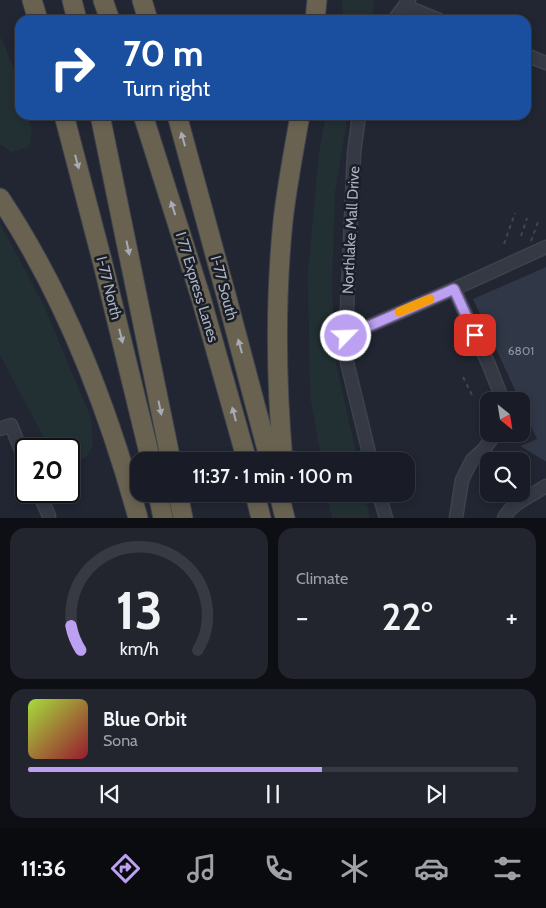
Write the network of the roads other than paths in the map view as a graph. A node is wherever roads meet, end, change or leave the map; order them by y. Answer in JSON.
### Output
{"nodes":[{"id":1,"x":32,"y":0,"type":"edge"},
{"id":2,"x":72,"y":0,"type":"edge"},
{"id":3,"x":103,"y":0,"type":"edge"},
{"id":4,"x":142,"y":0,"type":"edge"},
{"id":5,"x":317,"y":0,"type":"edge"},
{"id":6,"x":407,"y":3,"type":"edge"},
{"id":7,"x":36,"y":15,"type":"edge"},
{"id":8,"x":76,"y":15,"type":"edge"},
{"id":9,"x":108,"y":15,"type":"edge"},
{"id":10,"x":146,"y":15,"type":"edge"},
{"id":11,"x":316,"y":15,"type":"edge"},
{"id":12,"x":398,"y":15,"type":"edge"},
{"id":13,"x":430,"y":15,"type":"edge"},
{"id":14,"x":531,"y":57,"type":"edge"},
{"id":15,"x":546,"y":62,"type":"edge"},
{"id":16,"x":65,"y":120,"type":"edge"},
{"id":17,"x":101,"y":120,"type":"edge"},
{"id":18,"x":145,"y":120,"type":"edge"},
{"id":19,"x":177,"y":120,"type":"edge"},
{"id":20,"x":299,"y":120,"type":"edge"},
{"id":21,"x":358,"y":120,"type":"edge"},
{"id":22,"x":0,"y":198,"type":"edge"},
{"id":23,"x":546,"y":247,"type":"edge"},
{"id":24,"x":454,"y":289,"type":"junction"},
{"id":25,"x":346,"y":336,"type":"junction"},
{"id":26,"x":499,"y":392,"type":"edge"},
{"id":27,"x":0,"y":429,"type":"edge"},
{"id":28,"x":16,"y":438,"type":"edge"},
{"id":29,"x":489,"y":442,"type":"edge"},
{"id":30,"x":149,"y":452,"type":"edge"},
{"id":31,"x":169,"y":452,"type":"edge"},
{"id":32,"x":244,"y":452,"type":"edge"},
{"id":33,"x":268,"y":452,"type":"edge"},
{"id":34,"x":282,"y":452,"type":"edge"},
{"id":35,"x":369,"y":452,"type":"edge"},
{"id":36,"x":546,"y":486,"type":"edge"},
{"id":37,"x":160,"y":502,"type":"edge"},
{"id":38,"x":180,"y":502,"type":"edge"},
{"id":39,"x":257,"y":502,"type":"edge"},
{"id":40,"x":281,"y":502,"type":"edge"},
{"id":41,"x":286,"y":502,"type":"edge"},
{"id":42,"x":381,"y":502,"type":"edge"},
{"id":43,"x":43,"y":503,"type":"edge"},
{"id":44,"x":48,"y":517,"type":"edge"},
{"id":45,"x":138,"y":518,"type":"edge"},
{"id":46,"x":163,"y":518,"type":"edge"},
{"id":47,"x":183,"y":518,"type":"edge"},
{"id":48,"x":261,"y":518,"type":"edge"},
{"id":49,"x":287,"y":518,"type":"edge"},
{"id":50,"x":386,"y":518,"type":"edge"},
{"id":51,"x":456,"y":518,"type":"edge"},
{"id":52,"x":504,"y":518,"type":"edge"}],
"edges":[{"from":1,"to":7,"type":"highway"},
{"from":2,"to":8,"type":"highway"},
{"from":3,"to":9,"type":"highway"},
{"from":4,"to":10,"type":"highway"},
{"from":5,"to":11,"type":"highway"},
{"from":6,"to":12,"type":"street"},
{"from":6,"to":13,"type":"street"},
{"from":14,"to":15,"type":"street"},
{"from":16,"to":30,"type":"highway","name":"I-77 North","one_way":true},
{"from":17,"to":31,"type":"highway","one_way":true},
{"from":32,"to":18,"type":"highway","name":"I 77 Express Lanes","one_way":true},
{"from":33,"to":19,"type":"highway","name":"I-77 South","one_way":true},
{"from":20,"to":34,"type":"highway"},
{"from":21,"to":25,"type":"street","name":"Northlake Mall Drive"},
{"from":22,"to":45,"type":"highway"},
{"from":23,"to":24,"type":"street"},
{"from":24,"to":25,"type":"street"},
{"from":24,"to":26,"type":"street"},
{"from":25,"to":35,"type":"street","name":"Northlake Mall Drive"},
{"from":27,"to":28,"type":"street"},
{"from":29,"to":51,"type":"street"},
{"from":36,"to":52,"type":"street"},
{"from":37,"to":46,"type":"highway"},
{"from":38,"to":47,"type":"highway"},
{"from":39,"to":48,"type":"highway"},
{"from":40,"to":49,"type":"highway"},
{"from":41,"to":49,"type":"highway"},
{"from":42,"to":50,"type":"street"},
{"from":43,"to":44,"type":"street"}]}
